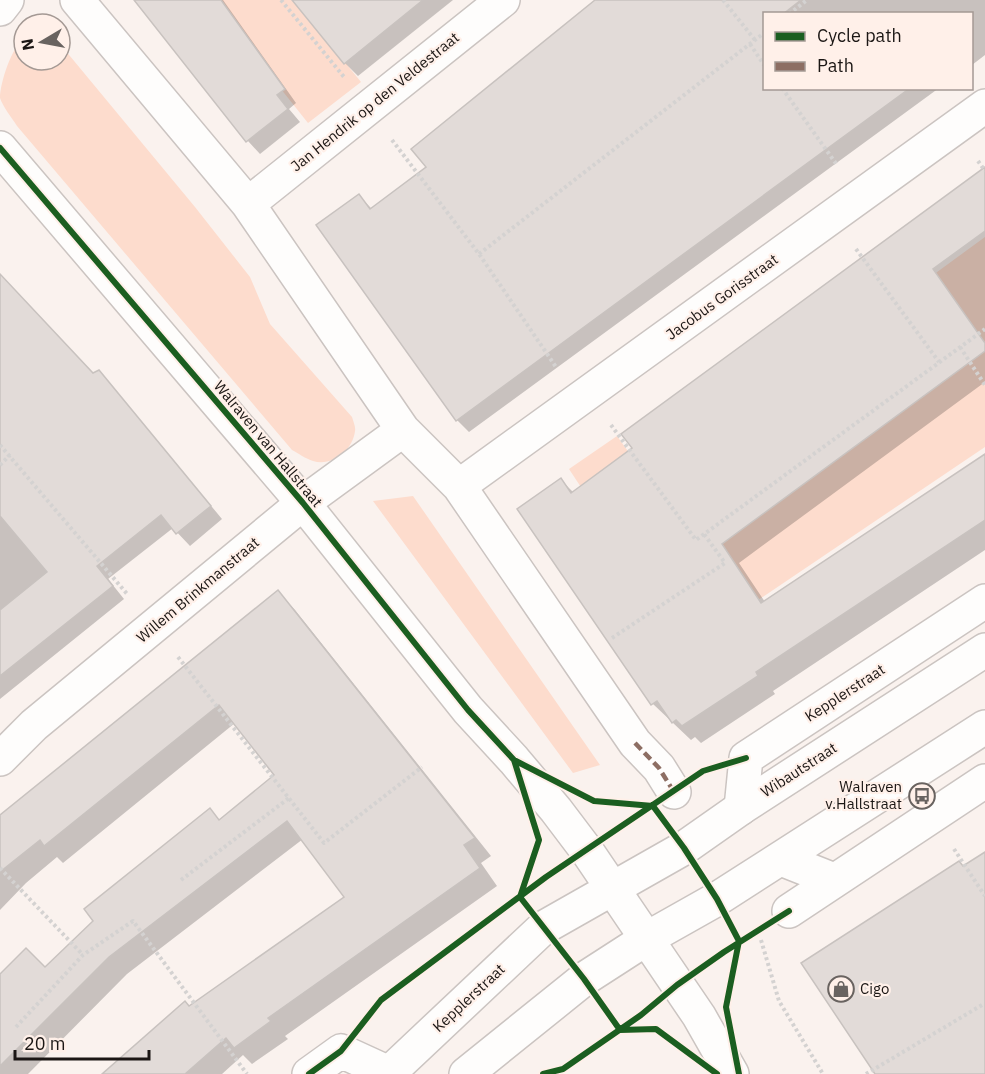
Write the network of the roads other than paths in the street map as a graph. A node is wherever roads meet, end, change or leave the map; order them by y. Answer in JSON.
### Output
{"nodes":[{"id":1,"x":7,"y":0,"type":"edge"},
{"id":2,"x":77,"y":0,"type":"edge"},
{"id":3,"x":502,"y":0,"type":"edge"},
{"id":4,"x":0,"y":9,"type":"edge"},
{"id":5,"x":985,"y":106,"type":"edge"},
{"id":6,"x":0,"y":148,"type":"edge"},
{"id":7,"x":248,"y":204,"type":"junction"},
{"id":8,"x":403,"y":430,"type":"junction"},
{"id":9,"x":459,"y":486,"type":"junction"},
{"id":10,"x":303,"y":503,"type":"junction"},
{"id":11,"x":985,"y":601,"type":"edge"},
{"id":12,"x":985,"y":650,"type":"edge"},
{"id":13,"x":985,"y":727,"type":"edge"},
{"id":14,"x":0,"y":759,"type":"edge"},
{"id":15,"x":985,"y":781,"type":"edge"},
{"id":16,"x":674,"y":792,"type":"dead end"},
{"id":17,"x":741,"y":808,"type":"junction"},
{"id":18,"x":782,"y":859,"type":"junction"},
{"id":19,"x":834,"y":880,"type":"junction"},
{"id":20,"x":612,"y":888,"type":"junction"},
{"id":21,"x":789,"y":911,"type":"dead end"},
{"id":22,"x":646,"y":939,"type":"junction"},
{"id":23,"x":389,"y":1073,"type":"edge"},
{"id":24,"x":309,"y":1074,"type":"edge"},
{"id":25,"x":466,"y":1074,"type":"edge"},
{"id":26,"x":732,"y":1074,"type":"edge"}],
"edges":[{"from":1,"to":4,"type":"street"},
{"from":2,"to":7,"type":"street"},
{"from":3,"to":7,"type":"street","name":"Jan Hendrik op den Veldestraat"},
{"from":5,"to":9,"type":"street","name":"Jacobus Gorisstraat"},
{"from":6,"to":10,"type":"street","name":"Walraven van Hallstraat"},
{"from":7,"to":8,"type":"street"},
{"from":8,"to":9,"type":"street"},
{"from":8,"to":10,"type":"street","name":"Willem Brinkmanstraat"},
{"from":9,"to":16,"type":"street"},
{"from":10,"to":14,"type":"street","name":"Willem Brinkmanstraat"},
{"from":10,"to":20,"type":"street","name":"Walraven van Hallstraat"},
{"from":11,"to":17,"type":"street","name":"Kepplerstraat"},
{"from":12,"to":17,"type":"street","name":"Wibautstraat"},
{"from":13,"to":18,"type":"street"},
{"from":15,"to":19,"type":"street"},
{"from":17,"to":20,"type":"street","name":"Wibautstraat"},
{"from":18,"to":19,"type":"street"},
{"from":18,"to":22,"type":"street"},
{"from":19,"to":21,"type":"street"},
{"from":20,"to":22,"type":"street","name":"Walraven van Hallstraat"},
{"from":20,"to":23,"type":"street","name":"Kepplerstraat"},
{"from":22,"to":25,"type":"street"},
{"from":22,"to":26,"type":"street","name":"Walraven van Hallstraat"},
{"from":23,"to":24,"type":"street","name":"Kepplerstraat"}]}
